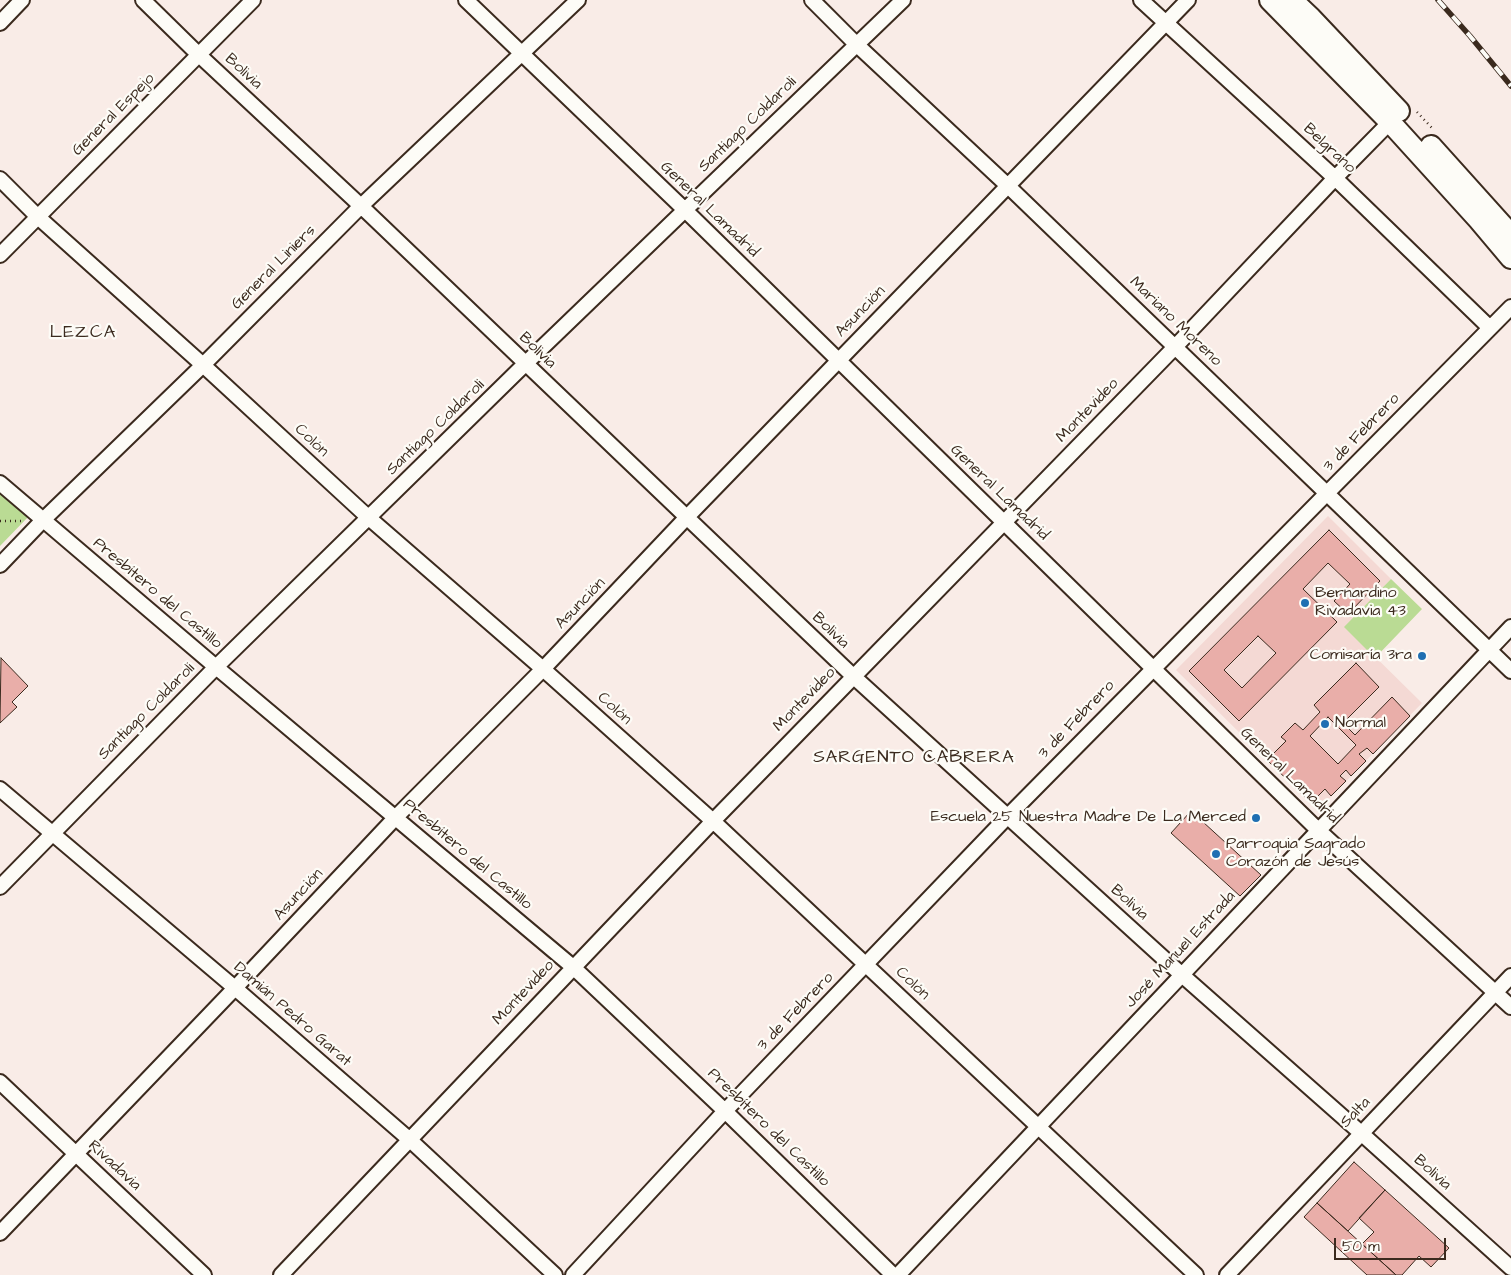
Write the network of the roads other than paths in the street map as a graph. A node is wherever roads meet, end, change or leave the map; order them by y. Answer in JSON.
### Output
{"nodes":[{"id":1,"x":22,"y":0,"type":"edge"},
{"id":2,"x":142,"y":0,"type":"edge"},
{"id":3,"x":253,"y":0,"type":"edge"},
{"id":4,"x":466,"y":0,"type":"edge"},
{"id":5,"x":578,"y":0,"type":"edge"},
{"id":6,"x":812,"y":0,"type":"edge"},
{"id":7,"x":903,"y":0,"type":"edge"},
{"id":8,"x":1141,"y":0,"type":"edge"},
{"id":9,"x":1188,"y":0,"type":"edge"},
{"id":10,"x":1270,"y":0,"type":"edge"},
{"id":11,"x":1292,"y":0,"type":"edge"},
{"id":12,"x":1166,"y":22,"type":"junction"},
{"id":13,"x":0,"y":23,"type":"edge"},
{"id":14,"x":856,"y":44,"type":"junction"},
{"id":15,"x":522,"y":53,"type":"junction"},
{"id":16,"x":198,"y":54,"type":"junction"},
{"id":17,"x":1395,"y":117,"type":"junction"},
{"id":18,"x":1335,"y":178,"type":"junction"},
{"id":19,"x":0,"y":179,"type":"edge"},
{"id":20,"x":1008,"y":186,"type":"junction"},
{"id":21,"x":361,"y":206,"type":"junction"},
{"id":22,"x":685,"y":210,"type":"junction"},
{"id":23,"x":38,"y":217,"type":"junction"},
{"id":24,"x":1511,"y":235,"type":"edge"},
{"id":25,"x":0,"y":255,"type":"edge"},
{"id":26,"x":1511,"y":258,"type":"edge"},
{"id":27,"x":1511,"y":307,"type":"edge"},
{"id":28,"x":1490,"y":328,"type":"junction"},
{"id":29,"x":1175,"y":347,"type":"junction"},
{"id":30,"x":838,"y":361,"type":"junction"},
{"id":31,"x":203,"y":364,"type":"junction"},
{"id":32,"x":525,"y":364,"type":"junction"},
{"id":33,"x":0,"y":483,"type":"edge"},
{"id":34,"x":1328,"y":494,"type":"junction"},
{"id":35,"x":687,"y":517,"type":"junction"},
{"id":36,"x":369,"y":518,"type":"junction"},
{"id":37,"x":43,"y":520,"type":"junction"},
{"id":38,"x":1004,"y":523,"type":"junction"},
{"id":39,"x":0,"y":565,"type":"edge"},
{"id":40,"x":1511,"y":627,"type":"edge"},
{"id":41,"x":1488,"y":650,"type":"junction"},
{"id":42,"x":216,"y":667,"type":"junction"},
{"id":43,"x":543,"y":668,"type":"junction"},
{"id":44,"x":1153,"y":668,"type":"junction"},
{"id":45,"x":1511,"y":671,"type":"edge"},
{"id":46,"x":853,"y":676,"type":"junction"},
{"id":47,"x":0,"y":789,"type":"edge"},
{"id":48,"x":1008,"y":816,"type":"junction"},
{"id":49,"x":396,"y":818,"type":"junction"},
{"id":50,"x":713,"y":821,"type":"junction"},
{"id":51,"x":1318,"y":830,"type":"junction"},
{"id":52,"x":52,"y":834,"type":"junction"},
{"id":53,"x":0,"y":887,"type":"edge"},
{"id":54,"x":866,"y":965,"type":"junction"},
{"id":55,"x":573,"y":967,"type":"junction"},
{"id":56,"x":1182,"y":975,"type":"junction"},
{"id":57,"x":1511,"y":976,"type":"edge"},
{"id":58,"x":235,"y":988,"type":"junction"},
{"id":59,"x":1495,"y":992,"type":"junction"},
{"id":60,"x":1511,"y":1007,"type":"edge"},
{"id":61,"x":0,"y":1082,"type":"edge"},
{"id":62,"x":725,"y":1111,"type":"junction"},
{"id":63,"x":1038,"y":1126,"type":"junction"},
{"id":64,"x":1361,"y":1133,"type":"junction"},
{"id":65,"x":410,"y":1140,"type":"junction"},
{"id":66,"x":76,"y":1154,"type":"junction"},
{"id":67,"x":0,"y":1233,"type":"edge"},
{"id":68,"x":1511,"y":1268,"type":"edge"},
{"id":69,"x":204,"y":1275,"type":"edge"},
{"id":70,"x":282,"y":1275,"type":"edge"},
{"id":71,"x":555,"y":1275,"type":"edge"},
{"id":72,"x":573,"y":1275,"type":"edge"},
{"id":73,"x":893,"y":1275,"type":"edge"},
{"id":74,"x":898,"y":1275,"type":"edge"},
{"id":75,"x":1196,"y":1275,"type":"edge"},
{"id":76,"x":1226,"y":1275,"type":"edge"}],
"edges":[{"from":1,"to":13,"type":"street"},
{"from":2,"to":16,"type":"street","name":"Bolivia"},
{"from":3,"to":16,"type":"street","name":"General Espejo"},
{"from":4,"to":15,"type":"street","name":"General Lamadrid"},
{"from":5,"to":15,"type":"street","name":"General Liniers"},
{"from":6,"to":14,"type":"street","name":"Mariano Moreno"},
{"from":7,"to":14,"type":"street","name":"Santiago Coldaroli"},
{"from":8,"to":12,"type":"street","name":"Belgrano"},
{"from":9,"to":12,"type":"street","name":"Asunción"},
{"from":10,"to":17,"type":"main road"},
{"from":11,"to":17,"type":"main road"},
{"from":12,"to":18,"type":"street","name":"Belgrano"},
{"from":12,"to":20,"type":"street","name":"Asunción"},
{"from":14,"to":20,"type":"street","name":"Mariano Moreno"},
{"from":14,"to":22,"type":"street","name":"Santiago Coldaroli"},
{"from":15,"to":21,"type":"street","name":"General Liniers"},
{"from":15,"to":22,"type":"street","name":"General Lamadrid"},
{"from":16,"to":21,"type":"street","name":"Bolivia"},
{"from":16,"to":23,"type":"street","name":"General Espejo"},
{"from":17,"to":18,"type":"street","name":"Montevideo"},
{"from":17,"to":24,"type":"main road"},
{"from":17,"to":26,"type":"main road"},
{"from":18,"to":28,"type":"street","name":"Belgrano"},
{"from":18,"to":29,"type":"street","name":"Montevideo"},
{"from":19,"to":23,"type":"street","name":"Colón"},
{"from":20,"to":29,"type":"street","name":"Mariano Moreno"},
{"from":20,"to":30,"type":"street","name":"Asunción"},
{"from":21,"to":31,"type":"street","name":"General Liniers"},
{"from":21,"to":32,"type":"street","name":"Bolivia"},
{"from":22,"to":30,"type":"street","name":"General Lamadrid"},
{"from":22,"to":32,"type":"street","name":"Santiago Coldaroli"},
{"from":23,"to":25,"type":"street","name":"General Espejo"},
{"from":23,"to":31,"type":"street","name":"Colón"},
{"from":27,"to":28,"type":"street","name":"3 de Febrero"},
{"from":28,"to":34,"type":"street","name":"3 de Febrero"},
{"from":29,"to":34,"type":"street","name":"Mariano Moreno"},
{"from":29,"to":38,"type":"street","name":"Montevideo"},
{"from":30,"to":35,"type":"street","name":"Asunción"},
{"from":30,"to":38,"type":"street","name":"General Lamadrid"},
{"from":31,"to":36,"type":"street","name":"Colón"},
{"from":31,"to":37,"type":"street","name":"General Liniers"},
{"from":32,"to":35,"type":"street","name":"Bolivia"},
{"from":32,"to":36,"type":"street","name":"Santiago Coldaroli"},
{"from":33,"to":37,"type":"street","name":"Presbítero del Castillo"},
{"from":34,"to":41,"type":"street","name":"Mariano Moreno"},
{"from":34,"to":44,"type":"street","name":"3 de Febrero"},
{"from":35,"to":43,"type":"street","name":"Asunción"},
{"from":35,"to":46,"type":"street","name":"Bolivia"},
{"from":36,"to":42,"type":"street","name":"Santiago Coldaroli"},
{"from":36,"to":43,"type":"street","name":"Colón"},
{"from":37,"to":39,"type":"street","name":"General Liniers"},
{"from":37,"to":42,"type":"street","name":"Presbítero del Castillo"},
{"from":38,"to":44,"type":"street","name":"General Lamadrid"},
{"from":38,"to":46,"type":"street","name":"Montevideo"},
{"from":40,"to":41,"type":"street","name":"José Manuel Estrada"},
{"from":41,"to":45,"type":"street","name":"Mariano Moreno"},
{"from":41,"to":51,"type":"street","name":"José Manuel Estrada"},
{"from":42,"to":49,"type":"street","name":"Presbítero del Castillo"},
{"from":42,"to":52,"type":"street","name":"Santiago Coldaroli"},
{"from":43,"to":49,"type":"street","name":"Asunción"},
{"from":43,"to":50,"type":"street","name":"Colón"},
{"from":44,"to":48,"type":"street","name":"3 de Febrero"},
{"from":44,"to":51,"type":"street","name":"General Lamadrid"},
{"from":46,"to":48,"type":"street","name":"Bolivia"},
{"from":46,"to":50,"type":"street","name":"Montevideo"},
{"from":47,"to":52,"type":"street","name":"Damián Pedro Garat"},
{"from":48,"to":54,"type":"street","name":"3 de Febrero"},
{"from":48,"to":56,"type":"street","name":"Bolivia"},
{"from":49,"to":55,"type":"street","name":"Presbítero del Castillo"},
{"from":49,"to":58,"type":"street","name":"Asunción"},
{"from":50,"to":54,"type":"street","name":"Colón"},
{"from":50,"to":55,"type":"street","name":"Montevideo"},
{"from":51,"to":56,"type":"street","name":"José Manuel Estrada"},
{"from":51,"to":59,"type":"street","name":"General Lamadrid"},
{"from":52,"to":53,"type":"street","name":"Santiago Coldaroli"},
{"from":52,"to":58,"type":"street","name":"Damián Pedro Garat"},
{"from":54,"to":62,"type":"street","name":"3 de Febrero"},
{"from":54,"to":63,"type":"street","name":"Colón"},
{"from":55,"to":62,"type":"street","name":"Presbítero del Castillo"},
{"from":55,"to":65,"type":"street","name":"Montevideo"},
{"from":56,"to":63,"type":"street","name":"José Manuel Estrada"},
{"from":56,"to":64,"type":"street","name":"Bolivia"},
{"from":57,"to":59,"type":"street","name":"Salta"},
{"from":58,"to":65,"type":"street","name":"Damián Pedro Garat"},
{"from":58,"to":66,"type":"street","name":"Asunción"},
{"from":59,"to":60,"type":"street","name":"General Lamadrid"},
{"from":59,"to":64,"type":"street","name":"Salta"},
{"from":61,"to":66,"type":"street","name":"Rivadavia"},
{"from":62,"to":72,"type":"street","name":"3 de Febrero"},
{"from":62,"to":73,"type":"street","name":"Presbítero del Castillo"},
{"from":63,"to":74,"type":"street","name":"José Manuel Estrada"},
{"from":63,"to":75,"type":"street","name":"Colón"},
{"from":64,"to":68,"type":"street","name":"Bolivia"},
{"from":64,"to":76,"type":"street","name":"Salta"},
{"from":65,"to":70,"type":"street","name":"Montevideo"},
{"from":65,"to":71,"type":"street","name":"Damián Pedro Garat"},
{"from":66,"to":67,"type":"street","name":"Asunción"},
{"from":66,"to":69,"type":"street","name":"Rivadavia"}]}
